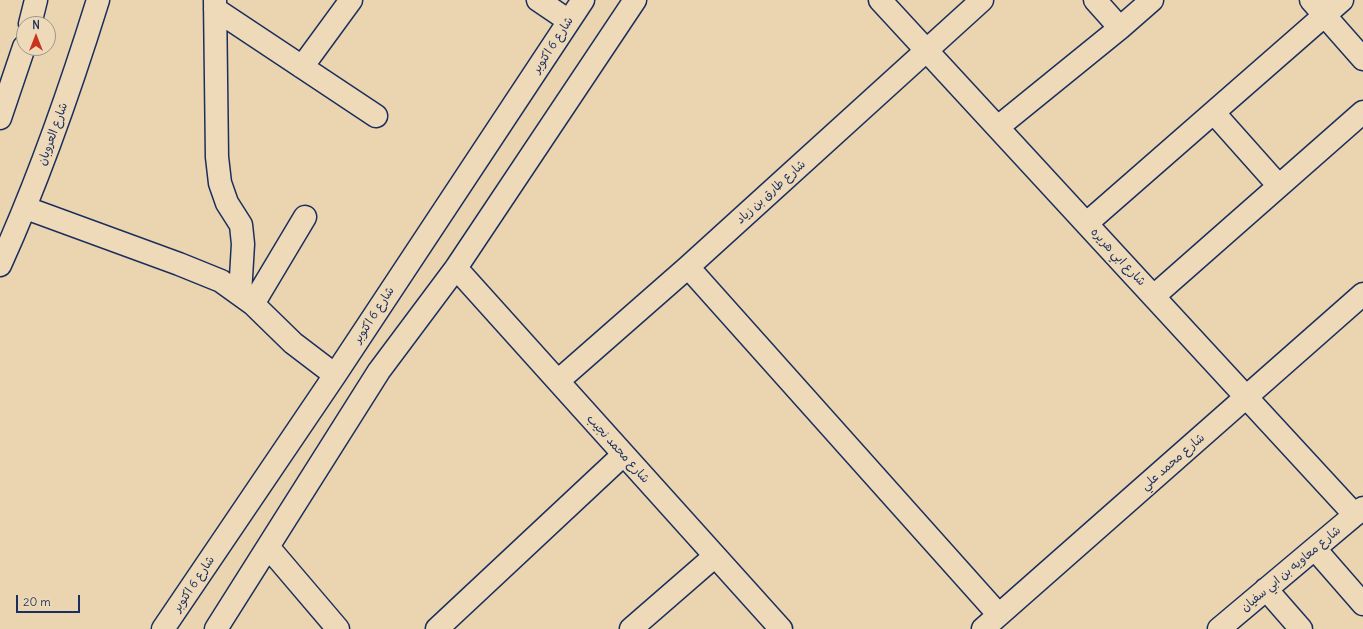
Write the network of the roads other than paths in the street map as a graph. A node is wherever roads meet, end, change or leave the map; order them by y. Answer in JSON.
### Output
{"nodes":[{"id":1,"x":36,"y":0,"type":"edge"},
{"id":2,"x":98,"y":0,"type":"edge"},
{"id":3,"x":351,"y":0,"type":"edge"},
{"id":4,"x":538,"y":0,"type":"edge"},
{"id":5,"x":583,"y":0,"type":"edge"},
{"id":6,"x":635,"y":0,"type":"edge"},
{"id":7,"x":880,"y":0,"type":"edge"},
{"id":8,"x":982,"y":0,"type":"edge"},
{"id":9,"x":1095,"y":0,"type":"edge"},
{"id":10,"x":1152,"y":0,"type":"edge"},
{"id":11,"x":1342,"y":0,"type":"edge"},
{"id":12,"x":215,"y":4,"type":"edge"},
{"id":13,"x":1318,"y":8,"type":"edge"},
{"id":14,"x":32,"y":16,"type":"edge"},
{"id":15,"x":569,"y":21,"type":"junction"},
{"id":16,"x":1120,"y":28,"type":"junction"},
{"id":17,"x":927,"y":50,"type":"junction"},
{"id":18,"x":21,"y":56,"type":"edge"},
{"id":19,"x":1363,"y":59,"type":"edge"},
{"id":20,"x":302,"y":67,"type":"junction"},
{"id":21,"x":1363,"y":112,"type":"edge"},
{"id":22,"x":1214,"y":113,"type":"junction"},
{"id":23,"x":376,"y":116,"type":"dead end"},
{"id":24,"x":0,"y":118,"type":"edge"},
{"id":25,"x":998,"y":127,"type":"junction"},
{"id":26,"x":1279,"y":186,"type":"junction"},
{"id":27,"x":26,"y":208,"type":"junction"},
{"id":28,"x":305,"y":217,"type":"dead end"},
{"id":29,"x":1087,"y":223,"type":"junction"},
{"id":30,"x":0,"y":265,"type":"edge"},
{"id":31,"x":456,"y":268,"type":"junction"},
{"id":32,"x":688,"y":268,"type":"junction"},
{"id":33,"x":1363,"y":294,"type":"edge"},
{"id":34,"x":1154,"y":296,"type":"junction"},
{"id":35,"x":246,"y":299,"type":"junction"},
{"id":36,"x":335,"y":375,"type":"junction"},
{"id":37,"x":558,"y":381,"type":"junction"},
{"id":38,"x":1247,"y":397,"type":"junction"},
{"id":39,"x":623,"y":454,"type":"junction"},
{"id":40,"x":1359,"y":511,"type":"edge"},
{"id":41,"x":269,"y":548,"type":"junction"},
{"id":42,"x":1315,"y":549,"type":"junction"},
{"id":43,"x":715,"y":556,"type":"junction"},
{"id":44,"x":1266,"y":589,"type":"junction"},
{"id":45,"x":1363,"y":604,"type":"edge"},
{"id":46,"x":991,"y":622,"type":"edge"},
{"id":47,"x":779,"y":628,"type":"edge"},
{"id":48,"x":163,"y":629,"type":"edge"},
{"id":49,"x":216,"y":629,"type":"edge"},
{"id":50,"x":338,"y":629,"type":"edge"},
{"id":51,"x":437,"y":629,"type":"edge"},
{"id":52,"x":631,"y":629,"type":"edge"},
{"id":53,"x":1219,"y":629,"type":"edge"},
{"id":54,"x":1301,"y":629,"type":"edge"}],
"edges":[{"from":1,"to":14,"type":"street"},
{"from":2,"to":27,"type":"street","name":"شارع العروبان"},
{"from":3,"to":20,"type":"street"},
{"from":4,"to":15,"type":"street"},
{"from":5,"to":15,"type":"street","name":"شارع 6 اكتوبر"},
{"from":6,"to":31,"type":"street"},
{"from":7,"to":17,"type":"street","name":"شارع ابي هريره"},
{"from":8,"to":17,"type":"street","name":"شارع طارق بن زياد"},
{"from":9,"to":16,"type":"street"},
{"from":10,"to":16,"type":"street"},
{"from":11,"to":13,"type":"street"},
{"from":12,"to":20,"type":"street"},
{"from":12,"to":35,"type":"street"},
{"from":13,"to":19,"type":"street"},
{"from":13,"to":22,"type":"street"},
{"from":15,"to":36,"type":"street","name":"شارع 6 اكتوبر"},
{"from":16,"to":25,"type":"street"},
{"from":17,"to":25,"type":"street","name":"شارع ابي هريره"},
{"from":17,"to":32,"type":"street","name":"شارع طارق بن زياد"},
{"from":18,"to":24,"type":"street"},
{"from":20,"to":23,"type":"street"},
{"from":21,"to":26,"type":"street"},
{"from":22,"to":26,"type":"street"},
{"from":22,"to":29,"type":"street"},
{"from":25,"to":29,"type":"street","name":"شارع ابي هريره"},
{"from":26,"to":34,"type":"street"},
{"from":27,"to":30,"type":"street","name":"شارع العروبان"},
{"from":27,"to":35,"type":"street"},
{"from":28,"to":35,"type":"street"},
{"from":29,"to":34,"type":"street","name":"شارع ابي هريره"},
{"from":31,"to":37,"type":"street","name":"شارع محمد نجيب"},
{"from":31,"to":41,"type":"street"},
{"from":32,"to":37,"type":"street","name":"شارع طارق بن زياد"},
{"from":32,"to":46,"type":"street"},
{"from":33,"to":38,"type":"street","name":"شارع محمد علي"},
{"from":34,"to":38,"type":"street","name":"شارع ابي هريره"},
{"from":35,"to":36,"type":"street"},
{"from":36,"to":48,"type":"street","name":"شارع 6 اكتوبر"},
{"from":37,"to":39,"type":"street","name":"شارع محمد نجيب"},
{"from":38,"to":40,"type":"street","name":"شارع ابي هريره"},
{"from":38,"to":46,"type":"street","name":"شارع محمد علي"},
{"from":39,"to":43,"type":"street","name":"شارع محمد نجيب"},
{"from":39,"to":51,"type":"street"},
{"from":40,"to":42,"type":"street","name":"شارع معاويه بن ابي سفيان"},
{"from":41,"to":49,"type":"street"},
{"from":41,"to":50,"type":"street"},
{"from":42,"to":44,"type":"street","name":"شارع معاويه بن ابي سفيان"},
{"from":42,"to":45,"type":"street"},
{"from":43,"to":47,"type":"street","name":"شارع محمد نجيب"},
{"from":43,"to":52,"type":"street"},
{"from":44,"to":53,"type":"street","name":"شارع معاويه بن ابي سفيان"},
{"from":44,"to":54,"type":"street"}]}
